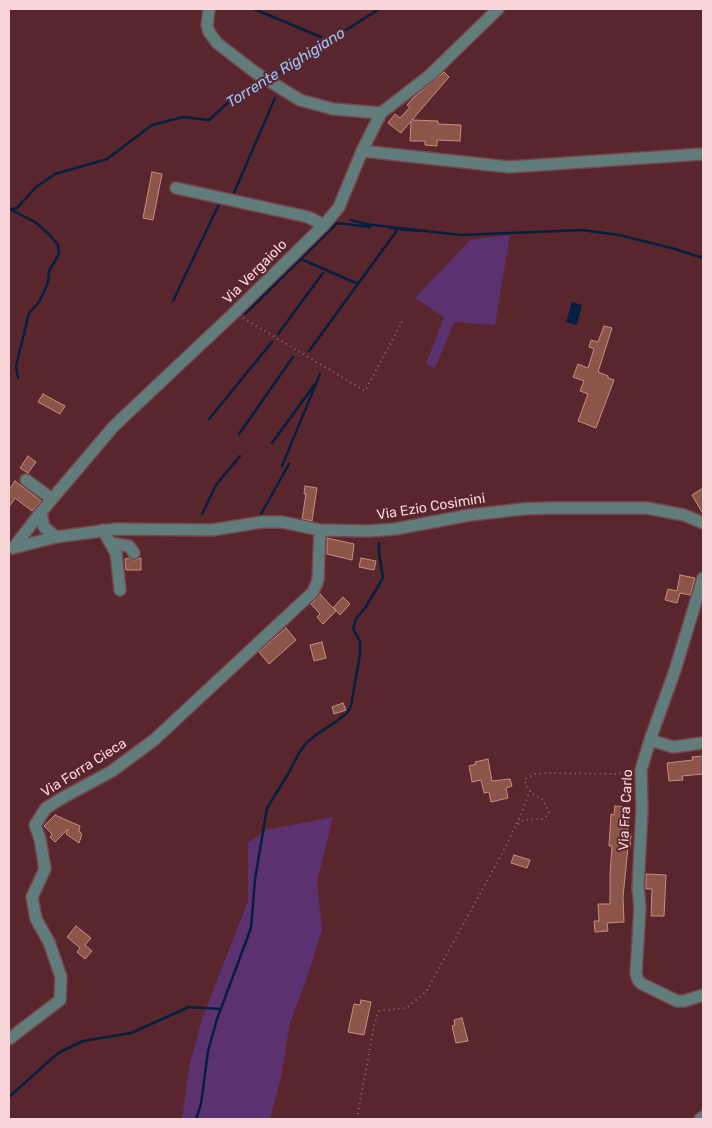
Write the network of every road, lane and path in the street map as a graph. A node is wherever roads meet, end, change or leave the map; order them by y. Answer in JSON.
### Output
{"nodes":[{"id":1,"x":209,"y":9,"type":"edge"},
{"id":2,"x":498,"y":9,"type":"edge"},
{"id":3,"x":381,"y":113,"type":"junction"},
{"id":4,"x":362,"y":151,"type":"junction"},
{"id":5,"x":703,"y":154,"type":"edge"},
{"id":6,"x":176,"y":188,"type":"dead end"},
{"id":7,"x":324,"y":225,"type":"junction"},
{"id":8,"x":234,"y":313,"type":"junction"},
{"id":9,"x":404,"y":320,"type":"dead end"},
{"id":10,"x":26,"y":480,"type":"dead end"},
{"id":11,"x":52,"y":500,"type":"junction"},
{"id":12,"x":41,"y":512,"type":"junction"},
{"id":13,"x":703,"y":523,"type":"edge"},
{"id":14,"x":103,"y":530,"type":"junction"},
{"id":15,"x":320,"y":530,"type":"junction"},
{"id":16,"x":56,"y":537,"type":"junction"},
{"id":17,"x":110,"y":542,"type":"junction"},
{"id":18,"x":10,"y":549,"type":"edge"},
{"id":19,"x":134,"y":553,"type":"dead end"},
{"id":20,"x":703,"y":578,"type":"edge"},
{"id":21,"x":120,"y":590,"type":"dead end"},
{"id":22,"x":650,"y":740,"type":"junction"},
{"id":23,"x":703,"y":743,"type":"edge"},
{"id":24,"x":641,"y":770,"type":"junction"},
{"id":25,"x":530,"y":791,"type":"junction"},
{"id":26,"x":516,"y":825,"type":"junction"},
{"id":27,"x":703,"y":995,"type":"edge"},
{"id":28,"x":9,"y":1039,"type":"edge"},
{"id":29,"x":357,"y":1119,"type":"edge"}],
"edges":[{"from":1,"to":3,"type":"street"},
{"from":2,"to":3,"type":"street","name":"Via Vergaiolo"},
{"from":3,"to":4,"type":"street","name":"Via Vergaiolo"},
{"from":4,"to":5,"type":"street"},
{"from":4,"to":7,"type":"street","name":"Via Vergaiolo"},
{"from":6,"to":7,"type":"street"},
{"from":7,"to":8,"type":"street","name":"Via Vergaiolo"},
{"from":8,"to":9,"type":"path"},
{"from":8,"to":11,"type":"street","name":"Via Vergaiolo"},
{"from":10,"to":11,"type":"street"},
{"from":11,"to":12,"type":"street","name":"Via Vergaiolo"},
{"from":12,"to":16,"type":"street"},
{"from":12,"to":18,"type":"street","name":"Via Vergaiolo"},
{"from":13,"to":15,"type":"street","name":"Via Ezio Cosimini"},
{"from":14,"to":15,"type":"street","name":"Via Ezio Cosimini"},
{"from":14,"to":16,"type":"street","name":"Via Ezio Cosimini"},
{"from":14,"to":17,"type":"street"},
{"from":15,"to":28,"type":"street","name":"Via Forra Cieca"},
{"from":16,"to":18,"type":"street","name":"Via Ezio Cosimini"},
{"from":17,"to":19,"type":"street"},
{"from":17,"to":21,"type":"street"},
{"from":20,"to":22,"type":"street","name":"Via Fra Carlo"},
{"from":22,"to":23,"type":"street"},
{"from":22,"to":24,"type":"street","name":"Via Fra Carlo"},
{"from":24,"to":25,"type":"path"},
{"from":24,"to":27,"type":"street","name":"Via Fra Carlo"},
{"from":25,"to":26,"type":"path"},
{"from":25,"to":26,"type":"path"},
{"from":26,"to":29,"type":"path"}]}
